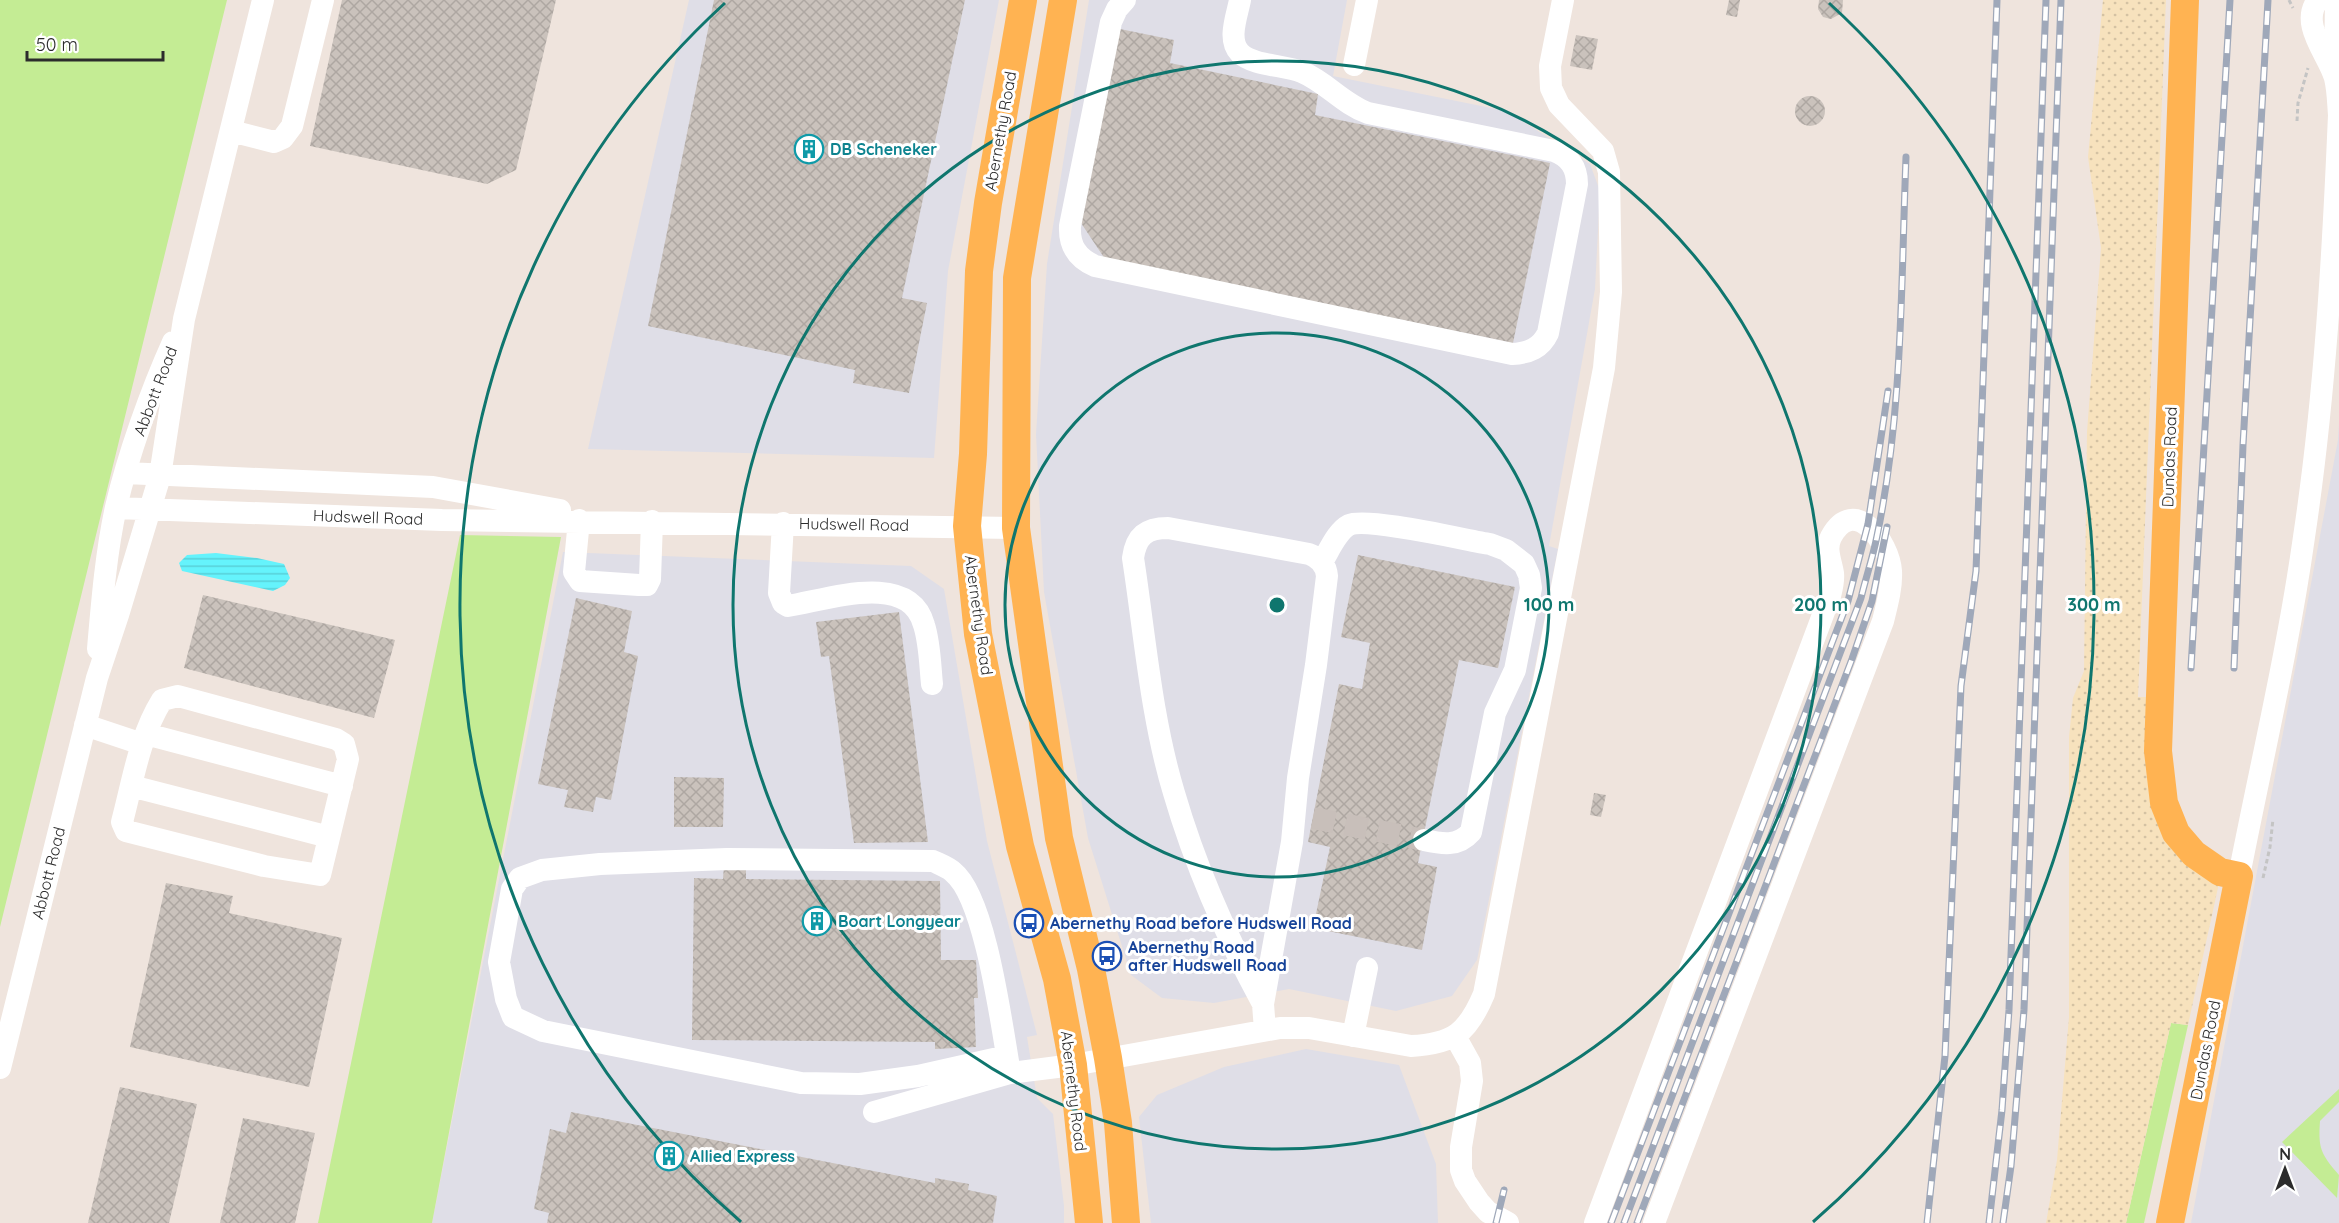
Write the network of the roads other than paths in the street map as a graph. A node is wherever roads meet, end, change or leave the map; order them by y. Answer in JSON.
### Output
{"nodes":[{"id":1,"x":263,"y":0,"type":"edge"},
{"id":2,"x":322,"y":0,"type":"edge"},
{"id":3,"x":1023,"y":0,"type":"edge"},
{"id":4,"x":1063,"y":0,"type":"edge"},
{"id":5,"x":1125,"y":0,"type":"edge"},
{"id":6,"x":1240,"y":0,"type":"edge"},
{"id":7,"x":1367,"y":0,"type":"edge"},
{"id":8,"x":1563,"y":0,"type":"edge"},
{"id":9,"x":2185,"y":0,"type":"edge"},
{"id":10,"x":2318,"y":0,"type":"edge"},
{"id":11,"x":2336,"y":0,"type":"edge"},
{"id":12,"x":2316,"y":35,"type":"junction"},
{"id":13,"x":2337,"y":50,"type":"edge"},
{"id":14,"x":1354,"y":65,"type":"dead end"},
{"id":15,"x":2335,"y":78,"type":"junction"},
{"id":16,"x":2339,"y":115,"type":"edge"},
{"id":17,"x":231,"y":130,"type":"junction"},
{"id":18,"x":184,"y":319,"type":"junction"},
{"id":19,"x":126,"y":473,"type":"junction"},
{"id":20,"x":160,"y":476,"type":"junction"},
{"id":21,"x":116,"y":508,"type":"junction"},
{"id":22,"x":149,"y":509,"type":"junction"},
{"id":23,"x":579,"y":520,"type":"junction"},
{"id":24,"x":620,"y":520,"type":"junction"},
{"id":25,"x":652,"y":521,"type":"junction"},
{"id":26,"x":783,"y":523,"type":"junction"},
{"id":27,"x":968,"y":526,"type":"junction"},
{"id":28,"x":1016,"y":528,"type":"junction"},
{"id":29,"x":1322,"y":562,"type":"junction"},
{"id":30,"x":97,"y":678,"type":"junction"},
{"id":31,"x":932,"y":684,"type":"dead end"},
{"id":32,"x":85,"y":725,"type":"junction"},
{"id":33,"x":144,"y":739,"type":"junction"},
{"id":34,"x":131,"y":786,"type":"junction"},
{"id":35,"x":342,"y":786,"type":"junction"},
{"id":36,"x":329,"y":837,"type":"junction"},
{"id":37,"x":1424,"y":840,"type":"tunnel mouth"},
{"id":38,"x":2239,"y":876,"type":"junction"},
{"id":39,"x":1367,"y":968,"type":"dead end"},
{"id":40,"x":1263,"y":1004,"type":"junction"},
{"id":41,"x":1265,"y":1030,"type":"junction"},
{"id":42,"x":1353,"y":1036,"type":"junction"},
{"id":43,"x":1455,"y":1036,"type":"junction"},
{"id":44,"x":1108,"y":1058,"type":"junction"},
{"id":45,"x":1009,"y":1065,"type":"junction"},
{"id":46,"x":1073,"y":1065,"type":"junction"},
{"id":47,"x":0,"y":1068,"type":"edge"},
{"id":48,"x":874,"y":1112,"type":"dead end"},
{"id":49,"x":1089,"y":1223,"type":"edge"},
{"id":50,"x":1126,"y":1223,"type":"edge"},
{"id":51,"x":1508,"y":1223,"type":"edge"},
{"id":52,"x":1595,"y":1223,"type":"edge"},
{"id":53,"x":1654,"y":1223,"type":"edge"},
{"id":54,"x":2170,"y":1223,"type":"edge"}],
"edges":[{"from":1,"to":17,"type":"street","name":"Abbott Road"},
{"from":2,"to":17,"type":"street"},
{"from":3,"to":27,"type":"main road","name":"Abernethy Road"},
{"from":4,"to":28,"type":"main road"},
{"from":5,"to":6,"type":"street"},
{"from":7,"to":14,"type":"street"},
{"from":8,"to":43,"type":"street"},
{"from":9,"to":38,"type":"main road","name":"Dundas Road"},
{"from":10,"to":12,"type":"street"},
{"from":11,"to":13,"type":"street"},
{"from":12,"to":13,"type":"street"},
{"from":12,"to":15,"type":"street"},
{"from":13,"to":15,"type":"street"},
{"from":15,"to":16,"type":"street","name":"Dundas Road"},
{"from":16,"to":38,"type":"street","name":"Dundas Road"},
{"from":17,"to":18,"type":"street","name":"Abbott Road"},
{"from":18,"to":19,"type":"street","name":"Abbott Road"},
{"from":18,"to":20,"type":"street","name":"Abbott Road"},
{"from":19,"to":20,"type":"street","name":"Hudswell Road"},
{"from":19,"to":21,"type":"street","name":"Abbott Road"},
{"from":20,"to":22,"type":"street","name":"Abbott Road"},
{"from":20,"to":24,"type":"street","name":"Hudswell Road"},
{"from":21,"to":22,"type":"street","name":"Hudswell Road"},
{"from":21,"to":30,"type":"street","name":"Abbott Road"},
{"from":22,"to":23,"type":"street","name":"Hudswell Road"},
{"from":22,"to":30,"type":"street","name":"Abbott Road"},
{"from":23,"to":24,"type":"street","name":"Hudswell Road"},
{"from":23,"to":25,"type":"street"},
{"from":24,"to":25,"type":"street","name":"Hudswell Road"},
{"from":25,"to":26,"type":"street","name":"Hudswell Road"},
{"from":26,"to":27,"type":"street","name":"Hudswell Road"},
{"from":26,"to":31,"type":"street"},
{"from":27,"to":28,"type":"street","name":"Hudswell Road"},
{"from":27,"to":46,"type":"main road","name":"Abernethy Road"},
{"from":28,"to":44,"type":"main road"},
{"from":29,"to":37,"type":"street"},
{"from":29,"to":40,"type":"street"},
{"from":29,"to":40,"type":"street"},
{"from":30,"to":32,"type":"street","name":"Abbott Road"},
{"from":32,"to":33,"type":"street"},
{"from":32,"to":47,"type":"street","name":"Abbott Road"},
{"from":33,"to":34,"type":"street"},
{"from":33,"to":35,"type":"street"},
{"from":33,"to":35,"type":"street"},
{"from":34,"to":36,"type":"street"},
{"from":34,"to":36,"type":"street"},
{"from":35,"to":36,"type":"street"},
{"from":38,"to":54,"type":"main road","name":"Dundas Road"},
{"from":39,"to":42,"type":"street"},
{"from":40,"to":41,"type":"street"},
{"from":41,"to":42,"type":"street"},
{"from":41,"to":44,"type":"street"},
{"from":42,"to":43,"type":"street"},
{"from":43,"to":51,"type":"street"},
{"from":44,"to":46,"type":"street"},
{"from":44,"to":50,"type":"main road"},
{"from":45,"to":45,"type":"street"},
{"from":45,"to":46,"type":"street"},
{"from":45,"to":48,"type":"street"},
{"from":46,"to":49,"type":"main road","name":"Abernethy Road"},
{"from":52,"to":53,"type":"street"}]}
